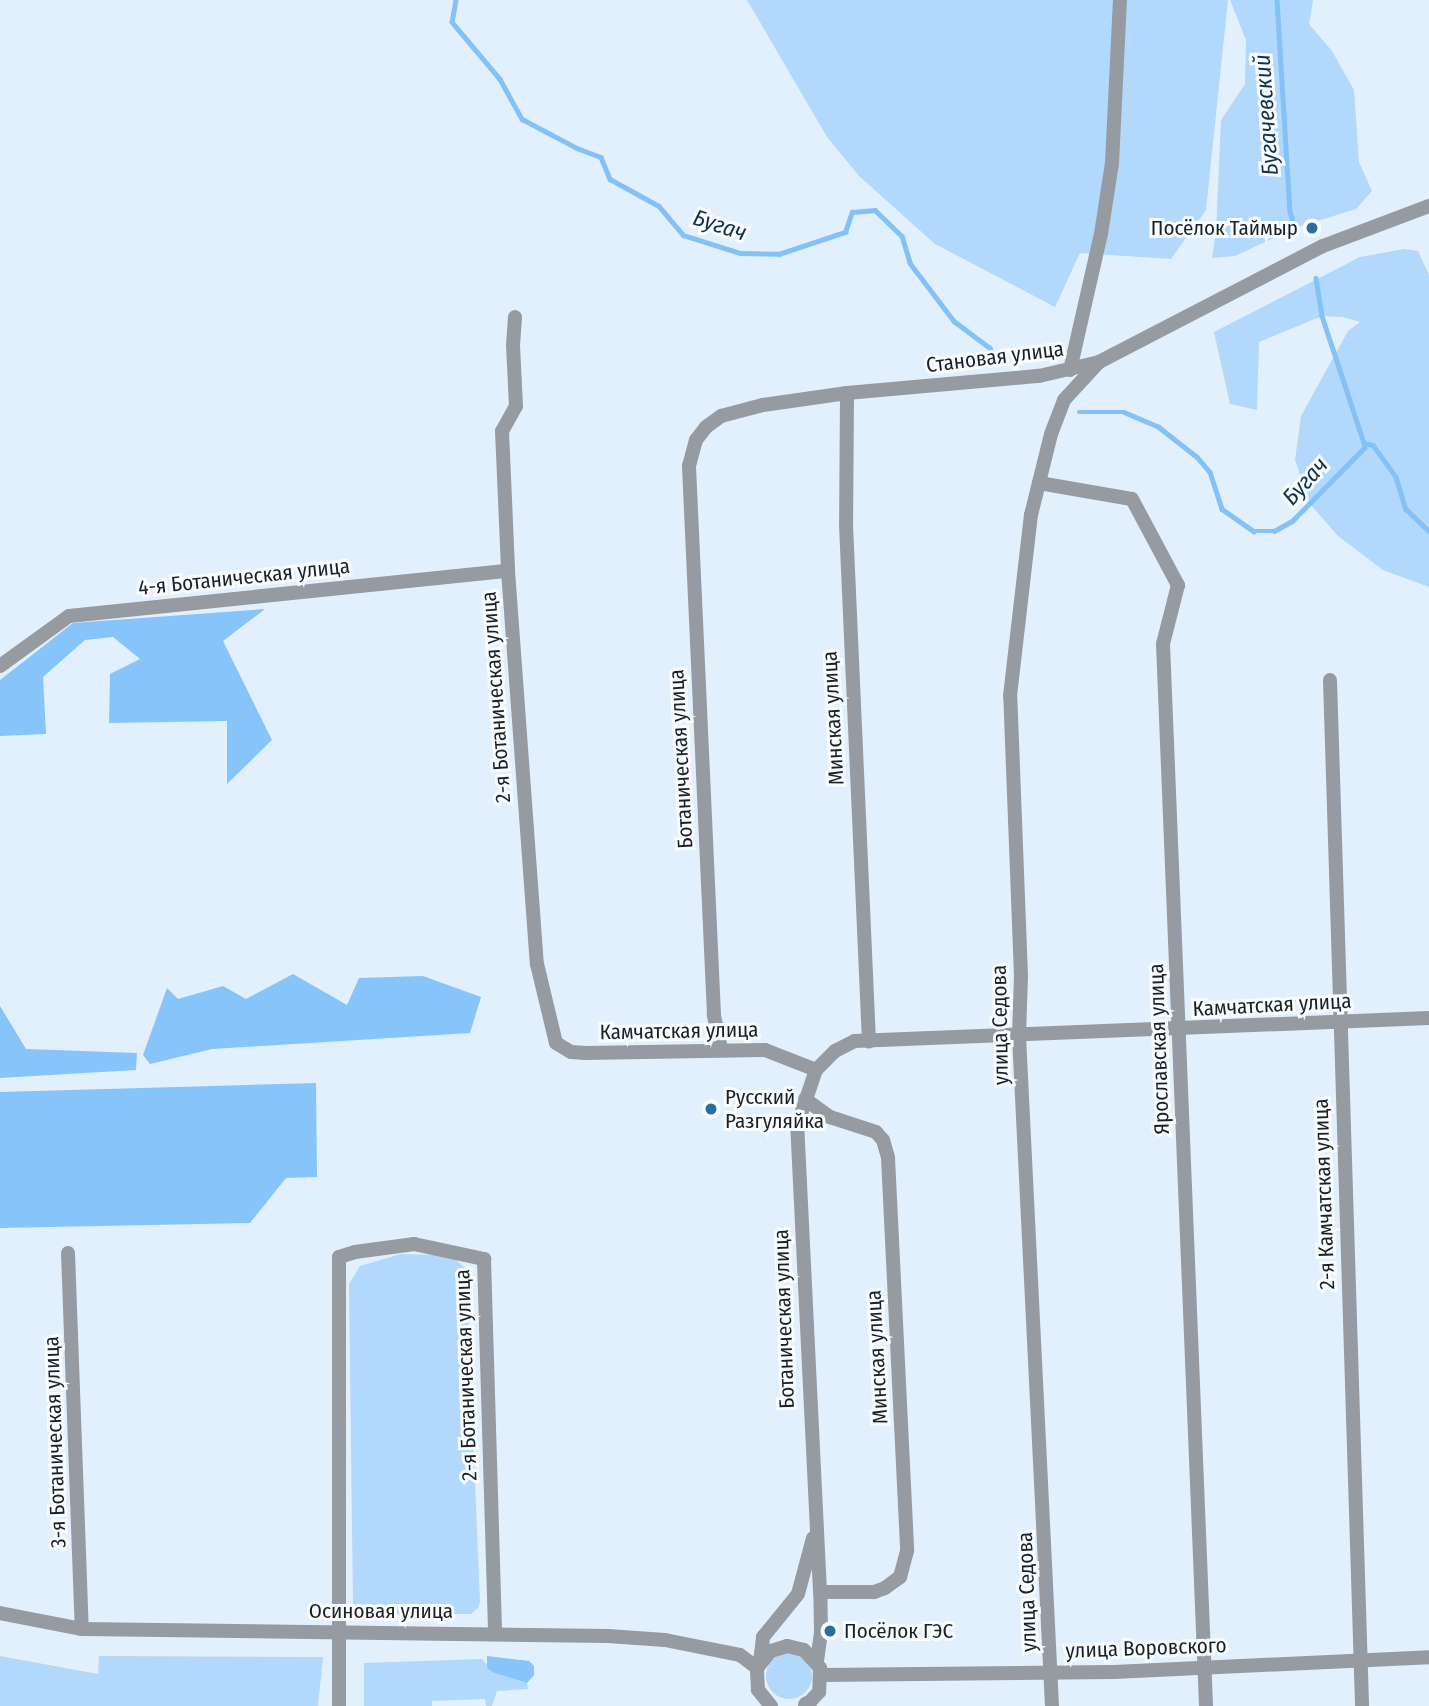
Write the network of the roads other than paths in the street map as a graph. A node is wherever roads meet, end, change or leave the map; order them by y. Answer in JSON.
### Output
{"nodes":[{"id":1,"x":1120,"y":0,"type":"edge"},
{"id":2,"x":1429,"y":206,"type":"edge"},
{"id":3,"x":515,"y":317,"type":"dead end"},
{"id":4,"x":1099,"y":362,"type":"junction"},
{"id":5,"x":1070,"y":370,"type":"junction"},
{"id":6,"x":1040,"y":376,"type":"junction"},
{"id":7,"x":847,"y":393,"type":"junction"},
{"id":8,"x":1064,"y":401,"type":"junction"},
{"id":9,"x":689,"y":467,"type":"joint"},
{"id":10,"x":1039,"y":483,"type":"junction"},
{"id":11,"x":508,"y":571,"type":"junction"},
{"id":12,"x":0,"y":666,"type":"edge"},
{"id":13,"x":1329,"y":680,"type":"dead end"},
{"id":14,"x":1429,"y":1017,"type":"edge"},
{"id":15,"x":1340,"y":1024,"type":"junction"},
{"id":16,"x":1179,"y":1030,"type":"junction"},
{"id":17,"x":1019,"y":1036,"type":"junction"},
{"id":18,"x":869,"y":1041,"type":"junction"},
{"id":19,"x":721,"y":1049,"type":"junction"},
{"id":20,"x":586,"y":1053,"type":"joint"},
{"id":21,"x":816,"y":1070,"type":"junction"},
{"id":22,"x":805,"y":1099,"type":"junction"},
{"id":23,"x":68,"y":1253,"type":"dead end"},
{"id":24,"x":816,"y":1527,"type":"junction"},
{"id":25,"x":820,"y":1592,"type":"junction"},
{"id":26,"x":0,"y":1613,"type":"edge"},
{"id":27,"x":82,"y":1629,"type":"junction"},
{"id":28,"x":341,"y":1632,"type":"junction"},
{"id":29,"x":495,"y":1632,"type":"junction"},
{"id":30,"x":1429,"y":1657,"type":"edge"},
{"id":31,"x":1360,"y":1660,"type":"junction"},
{"id":32,"x":759,"y":1665,"type":"junction"},
{"id":33,"x":1204,"y":1667,"type":"junction"},
{"id":34,"x":819,"y":1668,"type":"junction"},
{"id":35,"x":1051,"y":1672,"type":"junction"},
{"id":36,"x":339,"y":1706,"type":"edge"},
{"id":37,"x":771,"y":1706,"type":"edge"},
{"id":38,"x":807,"y":1706,"type":"edge"},
{"id":39,"x":1052,"y":1706,"type":"edge"},
{"id":40,"x":1206,"y":1706,"type":"edge"},
{"id":41,"x":1362,"y":1706,"type":"edge"}],
"edges":[{"from":1,"to":5,"type":"street"},
{"from":2,"to":4,"type":"street","name":"Становая улица"},
{"from":3,"to":11,"type":"street","name":"2-я Ботаническая улица"},
{"from":4,"to":5,"type":"street","name":"Становая улица"},
{"from":4,"to":8,"type":"street","name":"улица Седова"},
{"from":5,"to":6,"type":"street","name":"Становая улица"},
{"from":6,"to":7,"type":"street","name":"Становая улица"},
{"from":6,"to":8,"type":"street"},
{"from":7,"to":9,"type":"street","name":"Становая улица"},
{"from":7,"to":18,"type":"street","name":"Минская улица"},
{"from":8,"to":10,"type":"street","name":"улица Седова"},
{"from":9,"to":19,"type":"street","name":"Ботаническая улица"},
{"from":10,"to":16,"type":"street","name":"Ярославская улица"},
{"from":10,"to":17,"type":"street","name":"улица Седова"},
{"from":11,"to":12,"type":"street","name":"4-я Ботаническая улица"},
{"from":11,"to":20,"type":"street","name":"2-я Ботаническая улица"},
{"from":13,"to":15,"type":"street","name":"2-я Камчатская улица"},
{"from":14,"to":15,"type":"street","name":"Камчатская улица"},
{"from":15,"to":16,"type":"street","name":"Камчатская улица"},
{"from":15,"to":31,"type":"street","name":"2-я Камчатская улица"},
{"from":16,"to":17,"type":"street","name":"Камчатская улица"},
{"from":16,"to":33,"type":"street","name":"Ярославская улица"},
{"from":17,"to":18,"type":"street","name":"Камчатская улица"},
{"from":17,"to":35,"type":"street","name":"улица Седова"},
{"from":18,"to":21,"type":"street","name":"Камчатская улица"},
{"from":19,"to":20,"type":"street","name":"Камчатская улица"},
{"from":19,"to":21,"type":"street","name":"Камчатская улица"},
{"from":21,"to":22,"type":"street","name":"Ботаническая улица"},
{"from":22,"to":24,"type":"street","name":"Ботаническая улица"},
{"from":22,"to":25,"type":"street","name":"Минская улица"},
{"from":23,"to":27,"type":"street","name":"3-я Ботаническая улица"},
{"from":24,"to":25,"type":"street","name":"Ботаническая улица"},
{"from":24,"to":32,"type":"street","name":"Ботаническая улица"},
{"from":25,"to":34,"type":"street","name":"Ботаническая улица"},
{"from":26,"to":27,"type":"street","name":"Осиновая улица"},
{"from":27,"to":28,"type":"street","name":"Осиновая улица"},
{"from":28,"to":29,"type":"street","name":"Осиновая улица"},
{"from":28,"to":29,"type":"street","name":"2-я Ботаническая улица"},
{"from":28,"to":36,"type":"street"},
{"from":29,"to":32,"type":"street","name":"Осиновая улица"},
{"from":30,"to":31,"type":"street","name":"улица Воровского"},
{"from":31,"to":33,"type":"street","name":"улица Воровского"},
{"from":31,"to":41,"type":"street","name":"2-я Камчатская улица"},
{"from":32,"to":34,"type":"street"},
{"from":32,"to":37,"type":"street"},
{"from":33,"to":35,"type":"street","name":"улица Воровского"},
{"from":33,"to":40,"type":"street","name":"Ярославская улица"},
{"from":34,"to":35,"type":"street","name":"улица Воровского"},
{"from":34,"to":38,"type":"street","name":"Ботаническая улица"},
{"from":35,"to":39,"type":"street","name":"улица Седова"}]}
